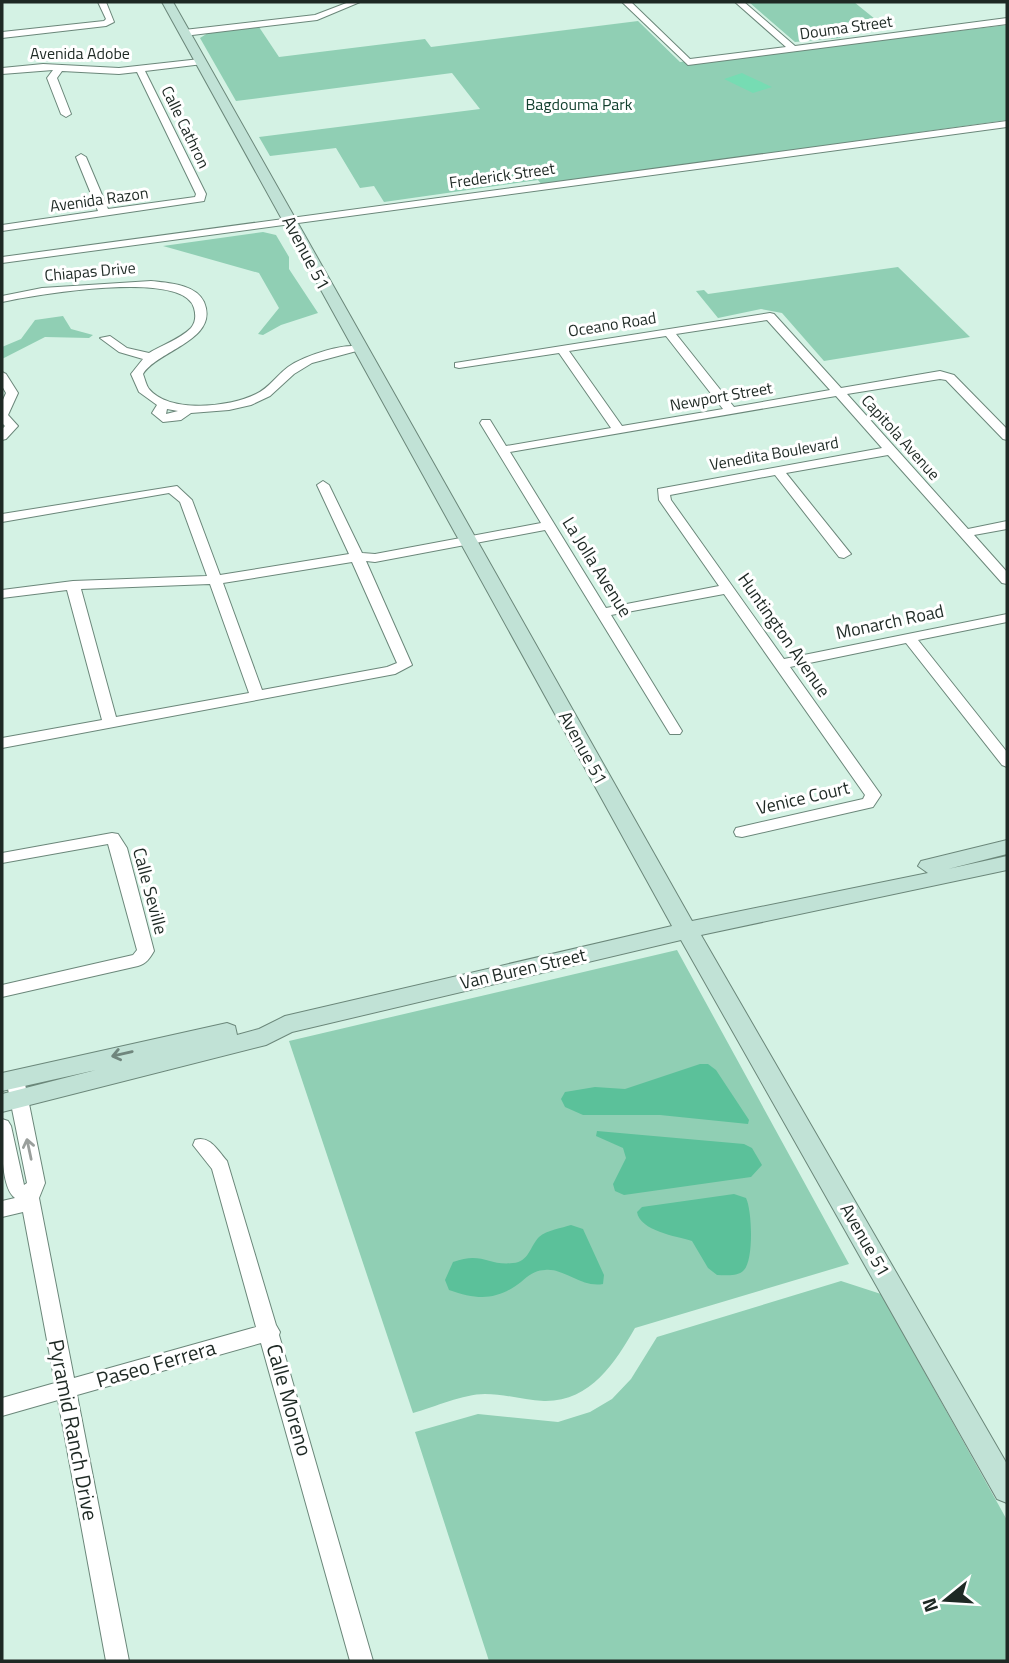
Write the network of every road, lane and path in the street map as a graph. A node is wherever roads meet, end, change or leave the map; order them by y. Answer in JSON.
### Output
{"nodes":[{"id":1,"x":102,"y":2,"type":"edge"},
{"id":2,"x":167,"y":2,"type":"edge"},
{"id":3,"x":356,"y":2,"type":"edge"},
{"id":4,"x":626,"y":2,"type":"edge"},
{"id":5,"x":739,"y":2,"type":"edge"},
{"id":6,"x":1007,"y":21,"type":"edge"},
{"id":7,"x":184,"y":33,"type":"junction"},
{"id":8,"x":2,"y":35,"type":"edge"},
{"id":9,"x":793,"y":48,"type":"junction"},
{"id":10,"x":200,"y":62,"type":"junction"},
{"id":11,"x":59,"y":68,"type":"junction"},
{"id":12,"x":140,"y":69,"type":"junction"},
{"id":13,"x":2,"y":71,"type":"edge"},
{"id":14,"x":66,"y":114,"type":"dead end"},
{"id":15,"x":1007,"y":124,"type":"edge"},
{"id":16,"x":81,"y":157,"type":"dead end"},
{"id":17,"x":200,"y":200,"type":"joint"},
{"id":18,"x":105,"y":214,"type":"junction"},
{"id":19,"x":288,"y":220,"type":"junction"},
{"id":20,"x":3,"y":224,"type":"edge"},
{"id":21,"x":2,"y":260,"type":"edge"},
{"id":22,"x":2,"y":299,"type":"edge"},
{"id":23,"x":770,"y":316,"type":"joint"},
{"id":24,"x":668,"y":331,"type":"junction"},
{"id":25,"x":106,"y":338,"type":"dead end"},
{"id":26,"x":561,"y":348,"type":"junction"},
{"id":27,"x":358,"y":349,"type":"junction"},
{"id":28,"x":149,"y":357,"type":"junction"},
{"id":29,"x":459,"y":365,"type":"dead end"},
{"id":30,"x":2,"y":376,"type":"edge"},
{"id":31,"x":840,"y":392,"type":"junction"},
{"id":32,"x":731,"y":411,"type":"junction"},
{"id":33,"x":2,"y":416,"type":"edge"},
{"id":34,"x":486,"y":423,"type":"dead end"},
{"id":35,"x":619,"y":430,"type":"junction"},
{"id":36,"x":2,"y":436,"type":"edge"},
{"id":37,"x":1007,"y":436,"type":"edge"},
{"id":38,"x":502,"y":450,"type":"junction"},
{"id":39,"x":892,"y":450,"type":"junction"},
{"id":40,"x":777,"y":470,"type":"junction"},
{"id":41,"x":323,"y":485,"type":"dead end"},
{"id":42,"x":663,"y":492,"type":"joint"},
{"id":43,"x":2,"y":518,"type":"edge"},
{"id":44,"x":546,"y":521,"type":"junction"},
{"id":45,"x":1007,"y":526,"type":"edge"},
{"id":46,"x":966,"y":533,"type":"junction"},
{"id":47,"x":466,"y":536,"type":"junction"},
{"id":48,"x":844,"y":554,"type":"dead end"},
{"id":49,"x":360,"y":557,"type":"junction"},
{"id":50,"x":216,"y":580,"type":"junction"},
{"id":51,"x":1007,"y":580,"type":"edge"},
{"id":52,"x":73,"y":585,"type":"junction"},
{"id":53,"x":727,"y":589,"type":"junction"},
{"id":54,"x":2,"y":594,"type":"edge"},
{"id":55,"x":602,"y":613,"type":"junction"},
{"id":56,"x":1007,"y":618,"type":"edge"},
{"id":57,"x":909,"y":638,"type":"junction"},
{"id":58,"x":781,"y":664,"type":"junction"},
{"id":59,"x":257,"y":696,"type":"junction"},
{"id":60,"x":110,"y":723,"type":"junction"},
{"id":61,"x":675,"y":731,"type":"dead end"},
{"id":62,"x":2,"y":743,"type":"edge"},
{"id":63,"x":1007,"y":762,"type":"edge"},
{"id":64,"x":873,"y":800,"type":"joint"},
{"id":65,"x":742,"y":832,"type":"dead end"},
{"id":66,"x":1007,"y":848,"type":"edge"},
{"id":67,"x":2,"y":858,"type":"edge"},
{"id":68,"x":1007,"y":863,"type":"edge"},
{"id":69,"x":762,"y":913,"type":"junction"},
{"id":70,"x":687,"y":931,"type":"junction"},
{"id":71,"x":2,"y":991,"type":"edge"},
{"id":72,"x":9,"y":1091,"type":"edge"},
{"id":73,"x":2,"y":1126,"type":"edge"},
{"id":74,"x":202,"y":1145,"type":"dead end"},
{"id":75,"x":30,"y":1200,"type":"junction"},
{"id":76,"x":2,"y":1209,"type":"edge"},
{"id":77,"x":270,"y":1332,"type":"junction"},
{"id":78,"x":65,"y":1389,"type":"junction"},
{"id":79,"x":2,"y":1407,"type":"edge"},
{"id":80,"x":1007,"y":1490,"type":"edge"},
{"id":81,"x":117,"y":1661,"type":"edge"},
{"id":82,"x":362,"y":1661,"type":"edge"}],
"edges":[{"from":1,"to":8,"type":"street"},
{"from":2,"to":7,"type":"street","name":"Avenue 51"},
{"from":3,"to":7,"type":"street"},
{"from":4,"to":9,"type":"street","name":"Douma Street"},
{"from":5,"to":9,"type":"street"},
{"from":6,"to":9,"type":"street","name":"Douma Street"},
{"from":7,"to":10,"type":"street","name":"Avenue 51"},
{"from":10,"to":12,"type":"street","name":"Avenida Adobe"},
{"from":10,"to":19,"type":"street","name":"Avenue 51"},
{"from":11,"to":12,"type":"street","name":"Avenida Adobe"},
{"from":11,"to":13,"type":"street","name":"Avenida Adobe"},
{"from":11,"to":14,"type":"street"},
{"from":12,"to":17,"type":"street","name":"Calle Cathron"},
{"from":15,"to":19,"type":"street","name":"Frederick Street"},
{"from":16,"to":18,"type":"street"},
{"from":17,"to":18,"type":"street","name":"Avenida Razon"},
{"from":18,"to":20,"type":"street","name":"Avenida Razon"},
{"from":19,"to":21,"type":"street","name":"Frederick Street"},
{"from":19,"to":27,"type":"street","name":"Avenue 51"},
{"from":22,"to":28,"type":"street","name":"Chiapas Drive"},
{"from":23,"to":24,"type":"street","name":"Oceano Road"},
{"from":23,"to":31,"type":"street","name":"Capitola Avenue"},
{"from":24,"to":26,"type":"street","name":"Oceano Road"},
{"from":24,"to":32,"type":"street"},
{"from":25,"to":28,"type":"street"},
{"from":26,"to":29,"type":"street","name":"Oceano Road"},
{"from":26,"to":35,"type":"street"},
{"from":27,"to":28,"type":"street"},
{"from":27,"to":47,"type":"street","name":"Avenue 51"},
{"from":30,"to":33,"type":"street"},
{"from":31,"to":32,"type":"street","name":"Newport Street"},
{"from":31,"to":37,"type":"street","name":"Newport Street"},
{"from":31,"to":39,"type":"street","name":"Capitola Avenue"},
{"from":32,"to":35,"type":"street","name":"Newport Street"},
{"from":33,"to":36,"type":"street"},
{"from":34,"to":38,"type":"street","name":"La Jolla Avenue"},
{"from":35,"to":38,"type":"street","name":"Newport Street"},
{"from":38,"to":44,"type":"street","name":"La Jolla Avenue"},
{"from":39,"to":40,"type":"street","name":"Venedita Boulevard"},
{"from":39,"to":46,"type":"street","name":"Capitola Avenue"},
{"from":40,"to":42,"type":"street","name":"Venedita Boulevard"},
{"from":40,"to":48,"type":"street"},
{"from":41,"to":49,"type":"street"},
{"from":42,"to":53,"type":"street","name":"Huntington Avenue"},
{"from":43,"to":50,"type":"street"},
{"from":44,"to":47,"type":"street"},
{"from":44,"to":55,"type":"street","name":"La Jolla Avenue"},
{"from":45,"to":46,"type":"street"},
{"from":46,"to":51,"type":"street","name":"Capitola Avenue"},
{"from":47,"to":49,"type":"street"},
{"from":47,"to":70,"type":"street","name":"Avenue 51"},
{"from":49,"to":50,"type":"street"},
{"from":49,"to":59,"type":"street"},
{"from":50,"to":52,"type":"street"},
{"from":50,"to":59,"type":"street"},
{"from":52,"to":54,"type":"street"},
{"from":52,"to":60,"type":"street"},
{"from":53,"to":55,"type":"street"},
{"from":53,"to":58,"type":"street","name":"Huntington Avenue"},
{"from":55,"to":61,"type":"street","name":"La Jolla Avenue"},
{"from":56,"to":57,"type":"street","name":"Monarch Road"},
{"from":57,"to":58,"type":"street","name":"Monarch Road"},
{"from":57,"to":63,"type":"street"},
{"from":58,"to":64,"type":"street","name":"Huntington Avenue"},
{"from":59,"to":60,"type":"street"},
{"from":60,"to":62,"type":"street"},
{"from":64,"to":65,"type":"street","name":"Venice Court"},
{"from":66,"to":69,"type":"street","name":"Van Buren Street"},
{"from":67,"to":71,"type":"street","name":"Calle Seville"},
{"from":68,"to":69,"type":"street","name":"Van Buren Street"},
{"from":69,"to":70,"type":"street","name":"Van Buren Street"},
{"from":70,"to":72,"type":"street","name":"Van Buren Street"},
{"from":70,"to":80,"type":"street","name":"Avenue 51"},
{"from":75,"to":72,"type":"street","name":"Pyramid Ranch Drive","one_way":true},
{"from":73,"to":75,"type":"street","name":"Pyramid Ranch Drive"},
{"from":74,"to":77,"type":"street","name":"Calle Moreno"},
{"from":75,"to":76,"type":"street"},
{"from":75,"to":78,"type":"street","name":"Pyramid Ranch Drive"},
{"from":77,"to":78,"type":"street","name":"Paseo Ferrera"},
{"from":77,"to":82,"type":"street","name":"Calle Moreno"},
{"from":78,"to":79,"type":"street","name":"Paseo Ferrera"},
{"from":78,"to":81,"type":"street","name":"Pyramid Ranch Drive"}]}
